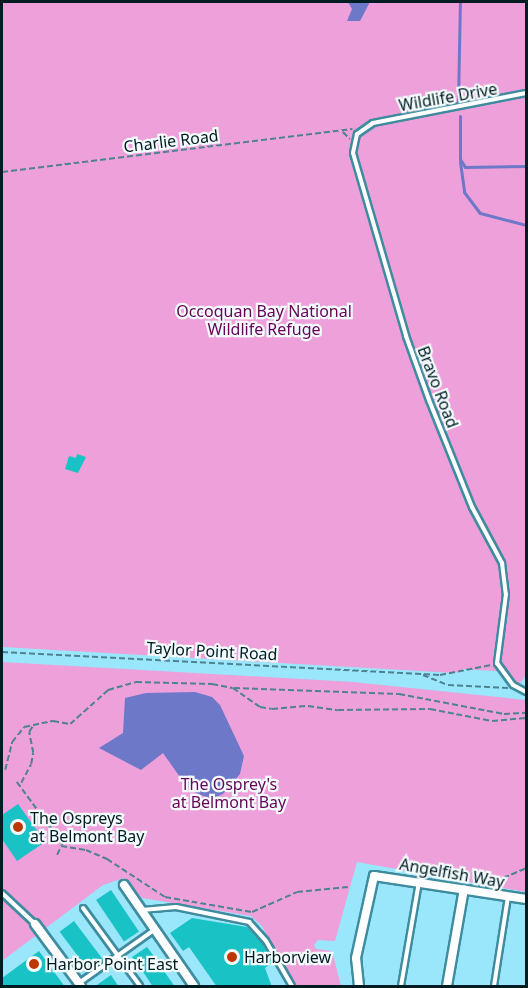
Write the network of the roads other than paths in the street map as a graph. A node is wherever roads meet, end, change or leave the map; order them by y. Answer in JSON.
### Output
{"nodes":[{"id":1,"x":526,"y":93,"type":"edge"},
{"id":2,"x":373,"y":123,"type":"joint"},
{"id":3,"x":526,"y":692,"type":"edge"},
{"id":4,"x":419,"y":882,"type":"junction"},
{"id":5,"x":124,"y":885,"type":"dead end"},
{"id":6,"x":464,"y":889,"type":"junction"},
{"id":7,"x":2,"y":893,"type":"edge"},
{"id":8,"x":508,"y":896,"type":"junction"},
{"id":9,"x":526,"y":900,"type":"edge"},
{"id":10,"x":83,"y":908,"type":"dead end"},
{"id":11,"x":141,"y":911,"type":"junction"},
{"id":12,"x":35,"y":924,"type":"joint"},
{"id":13,"x":154,"y":930,"type":"junction"},
{"id":14,"x":117,"y":956,"type":"junction"},
{"id":15,"x":79,"y":985,"type":"edge"},
{"id":16,"x":140,"y":987,"type":"edge"},
{"id":17,"x":194,"y":987,"type":"edge"},
{"id":18,"x":292,"y":987,"type":"edge"},
{"id":19,"x":359,"y":987,"type":"edge"},
{"id":20,"x":401,"y":987,"type":"edge"},
{"id":21,"x":447,"y":987,"type":"edge"},
{"id":22,"x":494,"y":987,"type":"edge"}],
"edges":[{"from":1,"to":2,"type":"lane","name":"Wildlife Drive"},
{"from":2,"to":3,"type":"lane","name":"Bravo Road"},
{"from":4,"to":6,"type":"street","name":"Angelfish Way"},
{"from":4,"to":19,"type":"street","name":"Angelfish Way"},
{"from":4,"to":20,"type":"lane"},
{"from":5,"to":11,"type":"street"},
{"from":6,"to":8,"type":"street","name":"Angelfish Way"},
{"from":6,"to":21,"type":"street"},
{"from":7,"to":12,"type":"lane"},
{"from":8,"to":9,"type":"street","name":"Angelfish Way"},
{"from":8,"to":22,"type":"lane"},
{"from":10,"to":14,"type":"lane"},
{"from":11,"to":13,"type":"street"},
{"from":11,"to":18,"type":"lane"},
{"from":12,"to":15,"type":"street"},
{"from":13,"to":14,"type":"lane"},
{"from":13,"to":17,"type":"street"},
{"from":14,"to":15,"type":"lane"},
{"from":14,"to":16,"type":"lane"}]}
